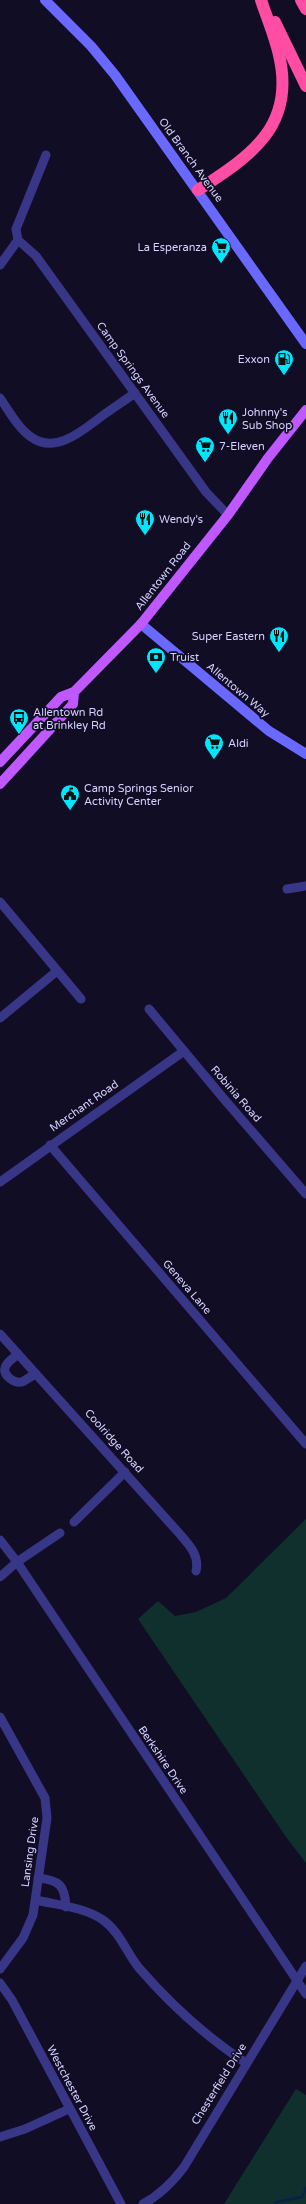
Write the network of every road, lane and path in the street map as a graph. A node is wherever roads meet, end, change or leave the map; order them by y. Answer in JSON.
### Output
{"nodes":[{"id":1,"x":45,"y":0,"type":"edge"},
{"id":2,"x":262,"y":0,"type":"edge"},
{"id":3,"x":301,"y":0,"type":"edge"},
{"id":4,"x":306,"y":9,"type":"edge"},
{"id":5,"x":306,"y":86,"type":"edge"},
{"id":6,"x":46,"y":155,"type":"dead end"},
{"id":7,"x":198,"y":190,"type":"junction"},
{"id":8,"x":18,"y":240,"type":"junction"},
{"id":9,"x":0,"y":265,"type":"edge"},
{"id":10,"x":306,"y":344,"type":"edge"},
{"id":11,"x":135,"y":393,"type":"junction"},
{"id":12,"x":0,"y":398,"type":"edge"},
{"id":13,"x":306,"y":410,"type":"edge"},
{"id":14,"x":228,"y":515,"type":"junction"},
{"id":15,"x":141,"y":624,"type":"junction"},
{"id":16,"x":74,"y":692,"type":"junction"},
{"id":17,"x":306,"y":754,"type":"edge"},
{"id":18,"x":0,"y":762,"type":"edge"},
{"id":19,"x":0,"y":783,"type":"edge"},
{"id":20,"x":306,"y":886,"type":"edge"},
{"id":21,"x":287,"y":889,"type":"dead end"},
{"id":22,"x":0,"y":902,"type":"edge"},
{"id":23,"x":57,"y":971,"type":"junction"},
{"id":24,"x":81,"y":999,"type":"dead end"},
{"id":25,"x":149,"y":1009,"type":"dead end"},
{"id":26,"x":0,"y":1018,"type":"edge"},
{"id":27,"x":184,"y":1051,"type":"junction"},
{"id":28,"x":50,"y":1145,"type":"junction"},
{"id":29,"x":0,"y":1182,"type":"edge"},
{"id":30,"x":306,"y":1194,"type":"edge"},
{"id":31,"x":0,"y":1334,"type":"edge"},
{"id":32,"x":18,"y":1354,"type":"junction"},
{"id":33,"x":36,"y":1374,"type":"junction"},
{"id":34,"x":306,"y":1444,"type":"edge"},
{"id":35,"x":125,"y":1472,"type":"junction"},
{"id":36,"x":74,"y":1522,"type":"dead end"},
{"id":37,"x":60,"y":1533,"type":"dead end"},
{"id":38,"x":0,"y":1540,"type":"edge"},
{"id":39,"x":17,"y":1562,"type":"junction"},
{"id":40,"x":196,"y":1570,"type":"dead end"},
{"id":41,"x":0,"y":1577,"type":"edge"},
{"id":42,"x":0,"y":1716,"type":"edge"},
{"id":43,"x":38,"y":1878,"type":"junction"},
{"id":44,"x":36,"y":1900,"type":"junction"},
{"id":45,"x":66,"y":1906,"type":"junction"},
{"id":46,"x":306,"y":1966,"type":"edge"},
{"id":47,"x":0,"y":1969,"type":"edge"},
{"id":48,"x":297,"y":1980,"type":"junction"},
{"id":49,"x":0,"y":1984,"type":"edge"},
{"id":50,"x":306,"y":1994,"type":"edge"},
{"id":51,"x":246,"y":2062,"type":"junction"},
{"id":52,"x":69,"y":2109,"type":"junction"},
{"id":53,"x":0,"y":2137,"type":"edge"},
{"id":54,"x":121,"y":2204,"type":"edge"},
{"id":55,"x":143,"y":2204,"type":"edge"}],
"edges":[{"from":1,"to":7,"type":"street","name":"Old Branch Avenue"},
{"from":2,"to":5,"type":"highway"},
{"from":2,"to":7,"type":"highway"},
{"from":3,"to":4,"type":"highway"},
{"from":6,"to":8,"type":"street"},
{"from":7,"to":10,"type":"street","name":"Old Branch Avenue"},
{"from":8,"to":9,"type":"street"},
{"from":8,"to":11,"type":"street","name":"Camp Springs Avenue"},
{"from":11,"to":12,"type":"street"},
{"from":11,"to":14,"type":"street","name":"Camp Springs Avenue"},
{"from":13,"to":14,"type":"main road","name":"Allentown Road"},
{"from":14,"to":15,"type":"main road","name":"Allentown Road"},
{"from":15,"to":16,"type":"main road","name":"Allentown Road"},
{"from":15,"to":17,"type":"street","name":"Allentown Way"},
{"from":16,"to":18,"type":"main road","name":"Allentown Road"},
{"from":16,"to":19,"type":"main road","name":"Allentown Road"},
{"from":20,"to":21,"type":"street"},
{"from":22,"to":23,"type":"street"},
{"from":23,"to":24,"type":"street"},
{"from":23,"to":26,"type":"street"},
{"from":25,"to":27,"type":"street","name":"Robinia Road"},
{"from":27,"to":28,"type":"street","name":"Merchant Road"},
{"from":27,"to":30,"type":"street","name":"Robinia Road"},
{"from":28,"to":29,"type":"street","name":"Merchant Road"},
{"from":28,"to":34,"type":"street","name":"Geneva Lane"},
{"from":31,"to":32,"type":"street","name":"Coolridge Road"},
{"from":32,"to":33,"type":"street","name":"Coolridge Road"},
{"from":32,"to":33,"type":"street"},
{"from":33,"to":35,"type":"street","name":"Coolridge Road"},
{"from":35,"to":36,"type":"street"},
{"from":35,"to":40,"type":"street","name":"Coolridge Road"},
{"from":37,"to":39,"type":"street"},
{"from":38,"to":39,"type":"street","name":"Berkshire Drive"},
{"from":39,"to":41,"type":"street"},
{"from":39,"to":48,"type":"street","name":"Berkshire Drive"},
{"from":42,"to":43,"type":"street","name":"Lansing Drive"},
{"from":43,"to":44,"type":"street","name":"Lansing Drive"},
{"from":43,"to":45,"type":"street"},
{"from":44,"to":45,"type":"street"},
{"from":44,"to":47,"type":"street","name":"Lansing Drive"},
{"from":45,"to":51,"type":"street"},
{"from":46,"to":48,"type":"street","name":"Chesterfield Drive"},
{"from":48,"to":50,"type":"street","name":"Berkshire Drive"},
{"from":48,"to":51,"type":"street","name":"Chesterfield Drive"},
{"from":49,"to":52,"type":"street","name":"Westchester Drive"},
{"from":51,"to":55,"type":"street","name":"Chesterfield Drive"},
{"from":52,"to":53,"type":"street"},
{"from":52,"to":54,"type":"street","name":"Westchester Drive"}]}
